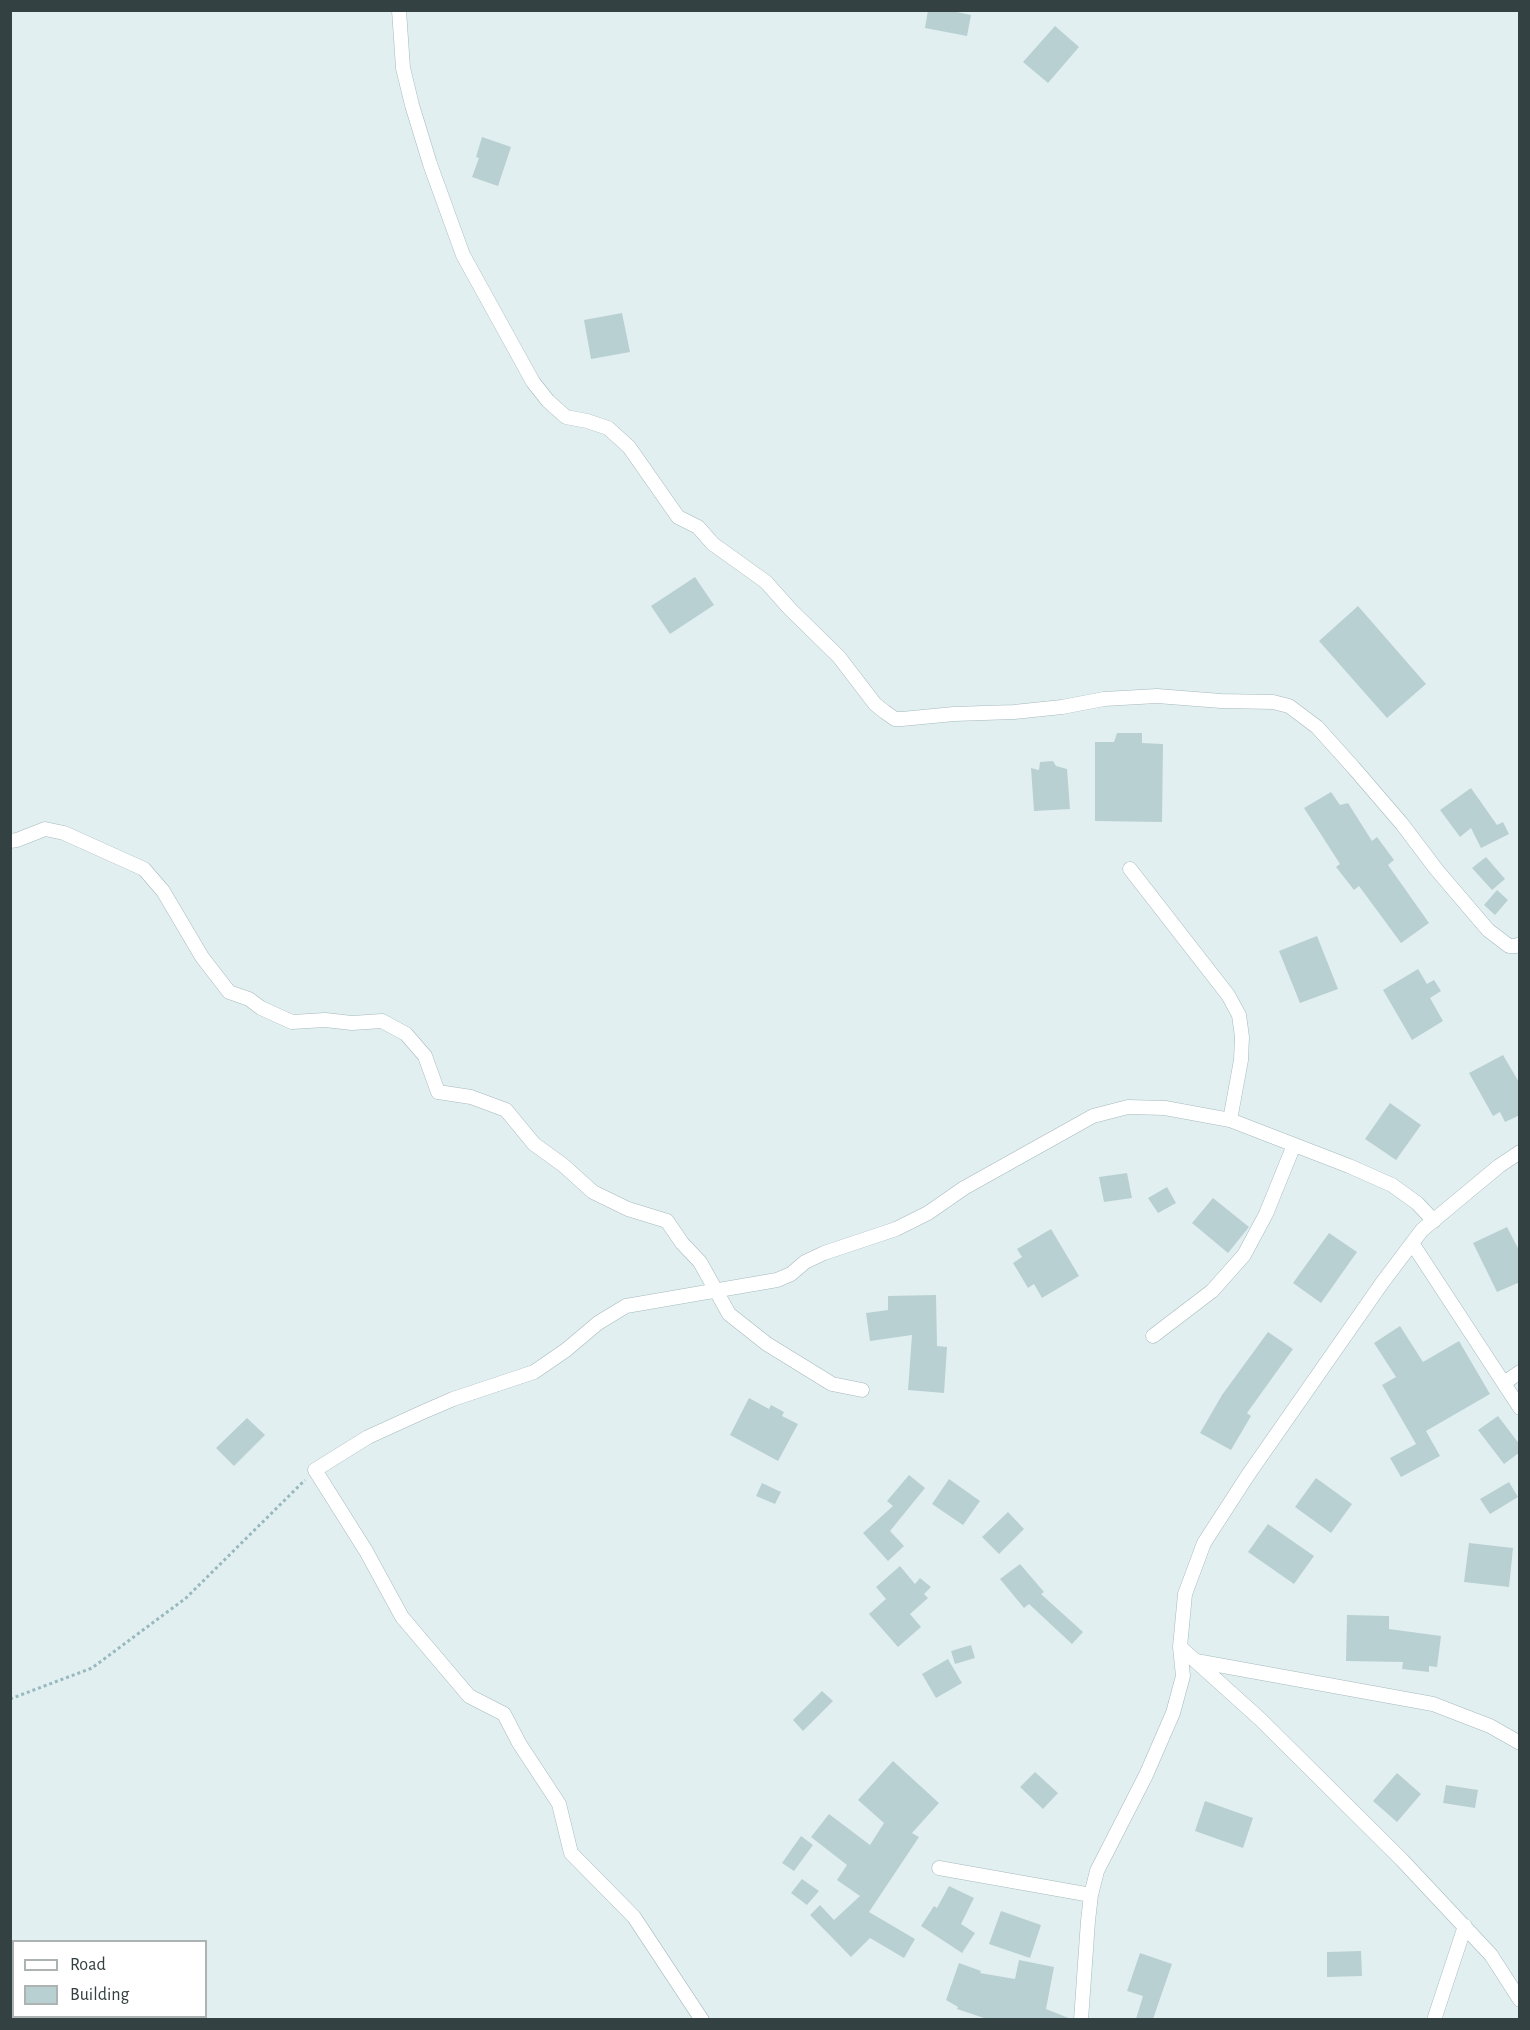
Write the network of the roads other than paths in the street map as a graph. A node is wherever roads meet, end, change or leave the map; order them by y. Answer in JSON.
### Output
{"nodes":[{"id":1,"x":399,"y":10,"type":"edge"},
{"id":2,"x":10,"y":841,"type":"edge"},
{"id":3,"x":1130,"y":869,"type":"dead end"},
{"id":4,"x":1520,"y":944,"type":"edge"},
{"id":5,"x":1230,"y":1120,"type":"junction"},
{"id":6,"x":1294,"y":1145,"type":"junction"},
{"id":7,"x":1520,"y":1152,"type":"edge"},
{"id":8,"x":1434,"y":1221,"type":"junction"},
{"id":9,"x":1412,"y":1243,"type":"junction"},
{"id":10,"x":716,"y":1290,"type":"junction"},
{"id":11,"x":1153,"y":1336,"type":"dead end"},
{"id":12,"x":1520,"y":1372,"type":"edge"},
{"id":13,"x":1504,"y":1383,"type":"junction"},
{"id":14,"x":862,"y":1390,"type":"dead end"},
{"id":15,"x":1520,"y":1408,"type":"edge"},
{"id":16,"x":1180,"y":1647,"type":"junction"},
{"id":17,"x":1196,"y":1661,"type":"junction"},
{"id":18,"x":1520,"y":1743,"type":"edge"},
{"id":19,"x":939,"y":1868,"type":"dead end"},
{"id":20,"x":1091,"y":1895,"type":"junction"},
{"id":21,"x":1464,"y":1926,"type":"junction"},
{"id":22,"x":1520,"y":2000,"type":"edge"},
{"id":23,"x":702,"y":2019,"type":"edge"},
{"id":24,"x":1081,"y":2019,"type":"edge"},
{"id":25,"x":1434,"y":2019,"type":"edge"}],
"edges":[{"from":1,"to":4,"type":"street"},
{"from":2,"to":10,"type":"street"},
{"from":3,"to":5,"type":"street"},
{"from":5,"to":6,"type":"street"},
{"from":5,"to":10,"type":"street"},
{"from":6,"to":8,"type":"street"},
{"from":6,"to":11,"type":"street"},
{"from":7,"to":8,"type":"street"},
{"from":8,"to":9,"type":"street"},
{"from":9,"to":13,"type":"street"},
{"from":9,"to":16,"type":"street"},
{"from":10,"to":14,"type":"street"},
{"from":10,"to":23,"type":"street"},
{"from":12,"to":13,"type":"street"},
{"from":13,"to":15,"type":"street"},
{"from":16,"to":17,"type":"street"},
{"from":16,"to":20,"type":"street"},
{"from":17,"to":18,"type":"street"},
{"from":17,"to":21,"type":"street"},
{"from":19,"to":20,"type":"street"},
{"from":20,"to":24,"type":"street"},
{"from":21,"to":22,"type":"street"},
{"from":21,"to":25,"type":"street"}]}
